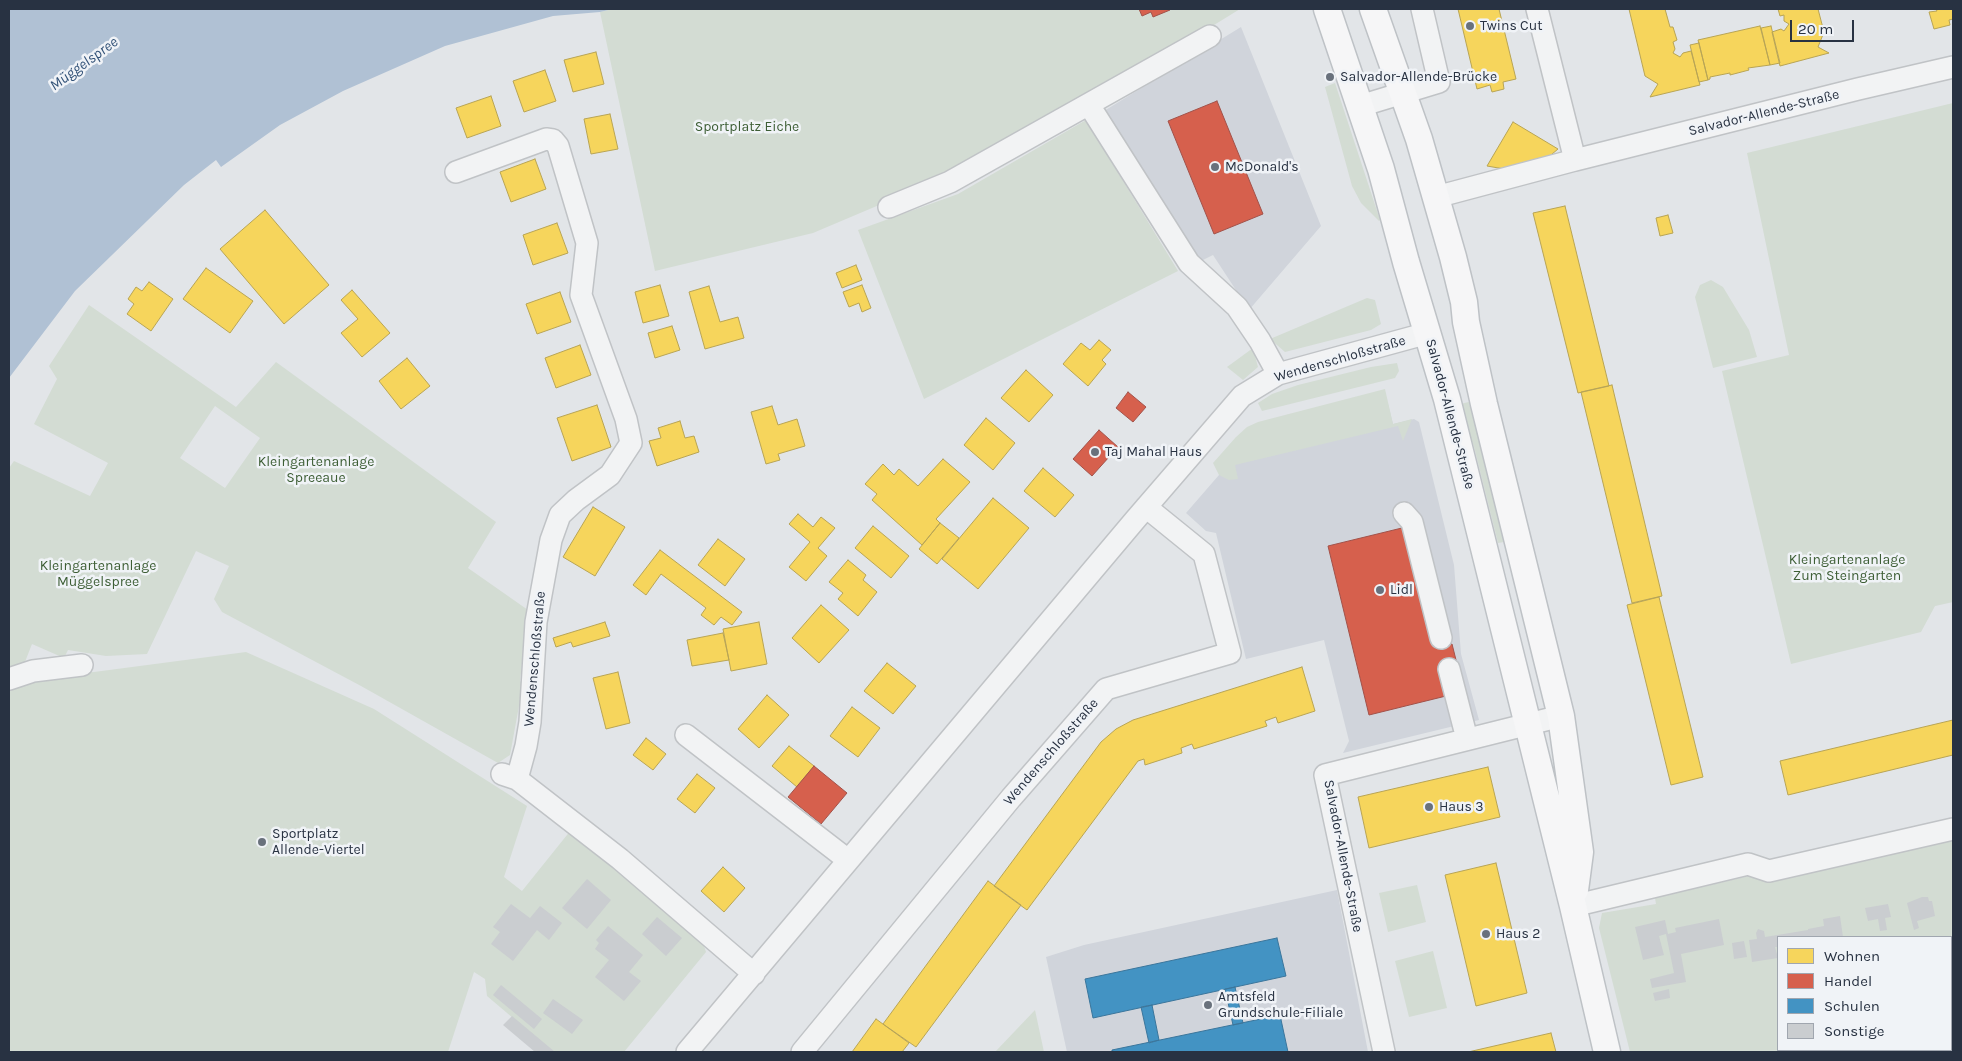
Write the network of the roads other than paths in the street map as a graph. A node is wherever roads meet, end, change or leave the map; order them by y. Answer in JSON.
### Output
{"nodes":[{"id":1,"x":1328,"y":9,"type":"edge"},
{"id":2,"x":1372,"y":9,"type":"edge"},
{"id":3,"x":1422,"y":9,"type":"edge"},
{"id":4,"x":1538,"y":9,"type":"edge"},
{"id":5,"x":1210,"y":36,"type":"dead end"},
{"id":6,"x":1953,"y":67,"type":"edge"},
{"id":7,"x":1403,"y":92,"type":"junction"},
{"id":8,"x":1089,"y":105,"type":"junction"},
{"id":9,"x":1360,"y":106,"type":"junction"},
{"id":10,"x":1575,"y":160,"type":"junction"},
{"id":11,"x":456,"y":172,"type":"dead end"},
{"id":12,"x":1436,"y":197,"type":"junction"},
{"id":13,"x":889,"y":207,"type":"dead end"},
{"id":14,"x":1466,"y":322,"type":"junction"},
{"id":15,"x":1428,"y":333,"type":"junction"},
{"id":16,"x":1278,"y":374,"type":"junction"},
{"id":17,"x":1146,"y":506,"type":"junction"},
{"id":18,"x":1404,"y":513,"type":"dead end"},
{"id":19,"x":1441,"y":638,"type":"dead end"},
{"id":20,"x":82,"y":665,"type":"dead end"},
{"id":21,"x":1449,"y":669,"type":"dead end"},
{"id":22,"x":9,"y":679,"type":"edge"},
{"id":23,"x":1561,"y":716,"type":"junction"},
{"id":24,"x":1527,"y":724,"type":"junction"},
{"id":25,"x":686,"y":735,"type":"dead end"},
{"id":26,"x":1467,"y":739,"type":"junction"},
{"id":27,"x":1953,"y":829,"type":"edge"},
{"id":28,"x":848,"y":860,"type":"junction"},
{"id":29,"x":1573,"y":906,"type":"junction"},
{"id":30,"x":754,"y":974,"type":"junction"},
{"id":31,"x":687,"y":1052,"type":"edge"},
{"id":32,"x":802,"y":1052,"type":"edge"},
{"id":33,"x":1384,"y":1052,"type":"edge"},
{"id":34,"x":1607,"y":1052,"type":"edge"}],
"edges":[{"from":1,"to":9,"type":"main road","name":"Salvador-Allende-Straße"},
{"from":2,"to":7,"type":"main road","name":"Salvador-Allende-Straße"},
{"from":3,"to":7,"type":"street"},
{"from":4,"to":10,"type":"street"},
{"from":5,"to":8,"type":"street"},
{"from":6,"to":10,"type":"street","name":"Salvador-Allende-Straße"},
{"from":7,"to":9,"type":"street"},
{"from":7,"to":12,"type":"main road","name":"Salvador-Allende-Straße"},
{"from":8,"to":13,"type":"street"},
{"from":8,"to":16,"type":"street"},
{"from":9,"to":15,"type":"main road","name":"Salvador-Allende-Straße"},
{"from":10,"to":12,"type":"street","name":"Salvador-Allende-Straße"},
{"from":11,"to":30,"type":"street","name":"Wendenschloßstraße"},
{"from":12,"to":14,"type":"main road","name":"Salvador-Allende-Straße"},
{"from":14,"to":15,"type":"main road","name":"Wendenschloßstraße"},
{"from":14,"to":23,"type":"main road","name":"Salvador-Allende-Straße"},
{"from":15,"to":16,"type":"street","name":"Wendenschloßstraße"},
{"from":15,"to":24,"type":"main road","name":"Salvador-Allende-Straße"},
{"from":16,"to":17,"type":"street","name":"Wendenschloßstraße"},
{"from":17,"to":28,"type":"street","name":"Wendenschloßstraße"},
{"from":17,"to":32,"type":"street","name":"Wendenschloßstraße"},
{"from":18,"to":19,"type":"street"},
{"from":20,"to":22,"type":"street"},
{"from":21,"to":26,"type":"street"},
{"from":23,"to":24,"type":"street","name":"Salvador-Allende-Straße"},
{"from":23,"to":29,"type":"main road","name":"Salvador-Allende-Straße"},
{"from":24,"to":26,"type":"street","name":"Salvador-Allende-Straße"},
{"from":24,"to":29,"type":"main road","name":"Salvador-Allende-Straße"},
{"from":25,"to":28,"type":"street"},
{"from":26,"to":33,"type":"street","name":"Salvador-Allende-Straße"},
{"from":27,"to":29,"type":"street"},
{"from":28,"to":30,"type":"street","name":"Wendenschloßstraße"},
{"from":29,"to":34,"type":"main road","name":"Salvador-Allende-Straße"},
{"from":30,"to":31,"type":"street","name":"Wendenschloßstraße"}]}
